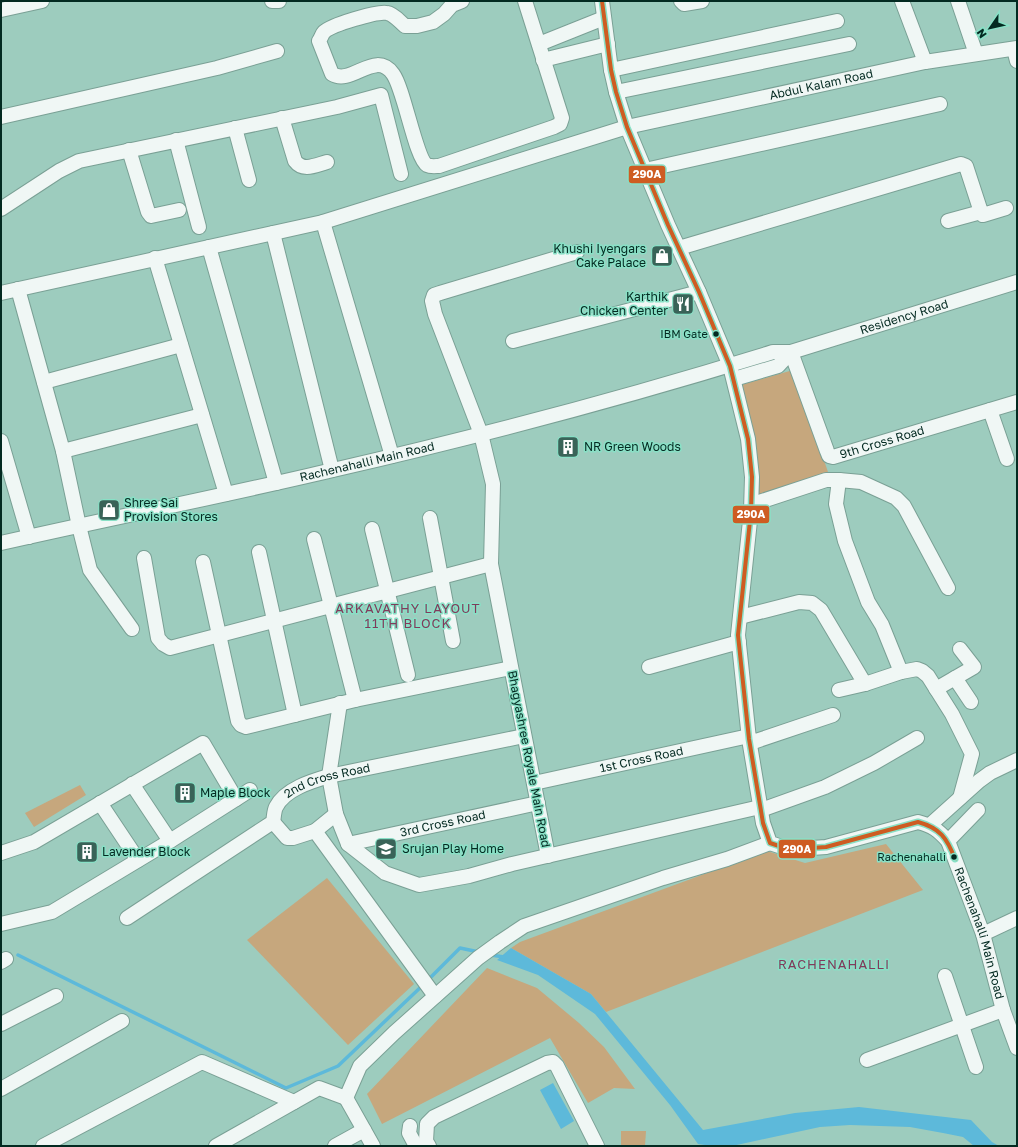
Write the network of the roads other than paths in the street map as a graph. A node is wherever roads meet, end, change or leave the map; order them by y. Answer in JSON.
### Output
{"nodes":[{"id":1,"x":42,"y":1,"type":"edge"},
{"id":2,"x":272,"y":1,"type":"edge"},
{"id":3,"x":279,"y":1,"type":"edge"},
{"id":4,"x":462,"y":1,"type":"edge"},
{"id":5,"x":525,"y":1,"type":"edge"},
{"id":6,"x":602,"y":1,"type":"edge"},
{"id":7,"x":681,"y":1,"type":"edge"},
{"id":8,"x":702,"y":1,"type":"edge"},
{"id":9,"x":902,"y":1,"type":"edge"},
{"id":10,"x":958,"y":1,"type":"edge"},
{"id":11,"x":1,"y":10,"type":"edge"},
{"id":12,"x":604,"y":18,"type":"junction"},
{"id":13,"x":837,"y":21,"type":"dead end"},
{"id":14,"x":538,"y":44,"type":"junction"},
{"id":15,"x":608,"y":44,"type":"junction"},
{"id":16,"x":849,"y":44,"type":"dead end"},
{"id":17,"x":277,"y":51,"type":"dead end"},
{"id":18,"x":1016,"y":53,"type":"edge"},
{"id":19,"x":976,"y":54,"type":"junction"},
{"id":20,"x":543,"y":60,"type":"junction"},
{"id":21,"x":925,"y":62,"type":"junction"},
{"id":22,"x":612,"y":70,"type":"junction"},
{"id":23,"x":616,"y":92,"type":"junction"},
{"id":24,"x":940,"y":104,"type":"dead end"},
{"id":25,"x":1,"y":117,"type":"edge"},
{"id":26,"x":282,"y":118,"type":"junction"},
{"id":27,"x":627,"y":127,"type":"junction"},
{"id":28,"x":235,"y":128,"type":"junction"},
{"id":29,"x":176,"y":140,"type":"junction"},
{"id":30,"x":129,"y":150,"type":"junction"},
{"id":31,"x":327,"y":162,"type":"dead end"},
{"id":32,"x":645,"y":170,"type":"junction"},
{"id":33,"x":401,"y":174,"type":"dead end"},
{"id":34,"x":249,"y":180,"type":"dead end"},
{"id":35,"x":1006,"y":208,"type":"dead end"},
{"id":36,"x":1,"y":209,"type":"edge"},
{"id":37,"x":179,"y":210,"type":"dead end"},
{"id":38,"x":981,"y":212,"type":"junction"},
{"id":39,"x":948,"y":221,"type":"dead end"},
{"id":40,"x":323,"y":222,"type":"junction"},
{"id":41,"x":199,"y":227,"type":"dead end"},
{"id":42,"x":273,"y":233,"type":"junction"},
{"id":43,"x":209,"y":247,"type":"junction"},
{"id":44,"x":679,"y":248,"type":"junction"},
{"id":45,"x":577,"y":252,"type":"dead end"},
{"id":46,"x":155,"y":258,"type":"junction"},
{"id":47,"x":1017,"y":282,"type":"edge"},
{"id":48,"x":18,"y":289,"type":"junction"},
{"id":49,"x":1,"y":292,"type":"edge"},
{"id":50,"x":699,"y":292,"type":"junction"},
{"id":51,"x":513,"y":341,"type":"dead end"},
{"id":52,"x":181,"y":345,"type":"junction"},
{"id":53,"x":792,"y":352,"type":"junction"},
{"id":54,"x":730,"y":366,"type":"junction"},
{"id":55,"x":734,"y":379,"type":"junction"},
{"id":56,"x":44,"y":382,"type":"junction"},
{"id":57,"x":1017,"y":402,"type":"edge"},
{"id":58,"x":990,"y":410,"type":"junction"},
{"id":59,"x":202,"y":415,"type":"junction"},
{"id":60,"x":481,"y":434,"type":"junction"},
{"id":61,"x":1,"y":441,"type":"edge"},
{"id":62,"x":63,"y":451,"type":"junction"},
{"id":63,"x":392,"y":456,"type":"junction"},
{"id":64,"x":1007,"y":459,"type":"dead end"},
{"id":65,"x":332,"y":470,"type":"junction"},
{"id":66,"x":838,"y":480,"type":"junction"},
{"id":67,"x":276,"y":483,"type":"junction"},
{"id":68,"x":226,"y":494,"type":"junction"},
{"id":69,"x":751,"y":511,"type":"junction"},
{"id":70,"x":430,"y":518,"type":"dead end"},
{"id":71,"x":79,"y":526,"type":"junction"},
{"id":72,"x":372,"y":529,"type":"dead end"},
{"id":73,"x":29,"y":537,"type":"junction"},
{"id":74,"x":314,"y":539,"type":"dead end"},
{"id":75,"x":1,"y":543,"type":"edge"},
{"id":76,"x":259,"y":552,"type":"dead end"},
{"id":77,"x":144,"y":558,"type":"dead end"},
{"id":78,"x":203,"y":562,"type":"dead end"},
{"id":79,"x":491,"y":564,"type":"junction"},
{"id":80,"x":442,"y":577,"type":"junction"},
{"id":81,"x":948,"y":588,"type":"dead end"},
{"id":82,"x":387,"y":591,"type":"junction"},
{"id":83,"x":331,"y":606,"type":"junction"},
{"id":84,"x":740,"y":617,"type":"junction"},
{"id":85,"x":274,"y":621,"type":"junction"},
{"id":86,"x":132,"y":629,"type":"dead end"},
{"id":87,"x":220,"y":635,"type":"junction"},
{"id":88,"x":453,"y":641,"type":"dead end"},
{"id":89,"x":739,"y":642,"type":"junction"},
{"id":90,"x":960,"y":649,"type":"dead end"},
{"id":91,"x":511,"y":668,"type":"junction"},
{"id":92,"x":649,"y":668,"type":"dead end"},
{"id":93,"x":901,"y":672,"type":"junction"},
{"id":94,"x":408,"y":675,"type":"dead end"},
{"id":95,"x":955,"y":678,"type":"junction"},
{"id":96,"x":865,"y":684,"type":"junction"},
{"id":97,"x":936,"y":689,"type":"junction"},
{"id":98,"x":840,"y":690,"type":"dead end"},
{"id":99,"x":355,"y":700,"type":"junction"},
{"id":100,"x":971,"y":702,"type":"dead end"},
{"id":101,"x":340,"y":703,"type":"junction"},
{"id":102,"x":295,"y":715,"type":"junction"},
{"id":103,"x":833,"y":715,"type":"dead end"},
{"id":104,"x":524,"y":736,"type":"junction"},
{"id":105,"x":917,"y":738,"type":"dead end"},
{"id":106,"x":749,"y":740,"type":"junction"},
{"id":107,"x":1017,"y":760,"type":"edge"},
{"id":108,"x":329,"y":776,"type":"junction"},
{"id":109,"x":534,"y":782,"type":"junction"},
{"id":110,"x":132,"y":784,"type":"junction"},
{"id":111,"x":250,"y":790,"type":"dead end"},
{"id":112,"x":960,"y":798,"type":"junction"},
{"id":113,"x":236,"y":799,"type":"junction"},
{"id":114,"x":538,"y":803,"type":"junction"},
{"id":115,"x":100,"y":804,"type":"junction"},
{"id":116,"x":761,"y":809,"type":"junction"},
{"id":117,"x":978,"y":810,"type":"dead end"},
{"id":118,"x":336,"y":814,"type":"junction"},
{"id":119,"x":273,"y":822,"type":"junction"},
{"id":120,"x":930,"y":825,"type":"junction"},
{"id":121,"x":315,"y":831,"type":"junction"},
{"id":122,"x":170,"y":841,"type":"junction"},
{"id":123,"x":948,"y":841,"type":"junction"},
{"id":124,"x":770,"y":842,"type":"junction"},
{"id":125,"x":348,"y":844,"type":"junction"},
{"id":126,"x":1,"y":853,"type":"edge"},
{"id":127,"x":548,"y":856,"type":"junction"},
{"id":128,"x":138,"y":860,"type":"junction"},
{"id":129,"x":127,"y":918,"type":"dead end"},
{"id":130,"x":1017,"y":918,"type":"edge"},
{"id":131,"x":1,"y":924,"type":"edge"},
{"id":132,"x":983,"y":934,"type":"junction"},
{"id":133,"x":946,"y":976,"type":"dead end"},
{"id":134,"x":56,"y":996,"type":"dead end"},
{"id":135,"x":435,"y":996,"type":"junction"},
{"id":136,"x":1003,"y":1010,"type":"junction"},
{"id":137,"x":122,"y":1021,"type":"dead end"},
{"id":138,"x":1,"y":1024,"type":"edge"},
{"id":139,"x":962,"y":1026,"type":"junction"},
{"id":140,"x":1016,"y":1041,"type":"edge"},
{"id":141,"x":867,"y":1060,"type":"dead end"},
{"id":142,"x":976,"y":1067,"type":"dead end"},
{"id":143,"x":1,"y":1089,"type":"edge"},
{"id":144,"x":346,"y":1098,"type":"junction"},
{"id":145,"x":294,"y":1102,"type":"junction"},
{"id":146,"x":410,"y":1126,"type":"dead end"},
{"id":147,"x":364,"y":1130,"type":"junction"},
{"id":148,"x":43,"y":1146,"type":"edge"},
{"id":149,"x":216,"y":1146,"type":"edge"},
{"id":150,"x":335,"y":1146,"type":"edge"},
{"id":151,"x":373,"y":1146,"type":"edge"},
{"id":152,"x":416,"y":1146,"type":"edge"},
{"id":153,"x":429,"y":1146,"type":"edge"},
{"id":154,"x":597,"y":1146,"type":"edge"}],
"edges":[{"from":1,"to":11,"type":"street"},
{"from":2,"to":3,"type":"street"},
{"from":4,"to":20,"type":"street"},
{"from":5,"to":14,"type":"street"},
{"from":6,"to":12,"type":"street"},
{"from":7,"to":8,"type":"street"},
{"from":9,"to":21,"type":"street"},
{"from":10,"to":19,"type":"street"},
{"from":12,"to":14,"type":"street"},
{"from":12,"to":15,"type":"street"},
{"from":13,"to":22,"type":"street"},
{"from":14,"to":20,"type":"street"},
{"from":15,"to":20,"type":"street"},
{"from":15,"to":22,"type":"street"},
{"from":16,"to":23,"type":"street"},
{"from":17,"to":25,"type":"street"},
{"from":18,"to":19,"type":"street","name":"Abdul Kalam Road"},
{"from":19,"to":21,"type":"street","name":"Abdul Kalam Road"},
{"from":21,"to":27,"type":"street","name":"Abdul Kalam Road"},
{"from":22,"to":23,"type":"street"},
{"from":23,"to":27,"type":"street"},
{"from":24,"to":32,"type":"street"},
{"from":26,"to":28,"type":"street"},
{"from":26,"to":31,"type":"street"},
{"from":26,"to":33,"type":"street"},
{"from":27,"to":32,"type":"street"},
{"from":27,"to":40,"type":"street","name":"Abdul Kalam Road"},
{"from":28,"to":29,"type":"street"},
{"from":28,"to":34,"type":"street"},
{"from":29,"to":30,"type":"street"},
{"from":29,"to":41,"type":"street"},
{"from":30,"to":36,"type":"street"},
{"from":30,"to":37,"type":"street"},
{"from":32,"to":44,"type":"street"},
{"from":35,"to":38,"type":"street"},
{"from":38,"to":39,"type":"street"},
{"from":38,"to":44,"type":"street"},
{"from":40,"to":42,"type":"street","name":"Abdul Kalam Road"},
{"from":40,"to":63,"type":"street"},
{"from":42,"to":43,"type":"street","name":"Abdul Kalam Road"},
{"from":42,"to":65,"type":"street"},
{"from":43,"to":46,"type":"street","name":"Abdul Kalam Road"},
{"from":43,"to":67,"type":"street"},
{"from":44,"to":50,"type":"street"},
{"from":45,"to":60,"type":"street","name":"Bhagyashree Royale Main Road"},
{"from":46,"to":48,"type":"street","name":"Abdul Kalam Road"},
{"from":46,"to":52,"type":"street"},
{"from":47,"to":53,"type":"street","name":"Residency Road"},
{"from":48,"to":49,"type":"street","name":"Abdul Kalam Road"},
{"from":48,"to":56,"type":"street"},
{"from":50,"to":51,"type":"street"},
{"from":50,"to":54,"type":"street"},
{"from":52,"to":56,"type":"street"},
{"from":52,"to":59,"type":"street"},
{"from":53,"to":54,"type":"street","name":"Residency Road"},
{"from":53,"to":55,"type":"street","name":"Residency Road"},
{"from":53,"to":58,"type":"street","name":"9th Cross Road"},
{"from":54,"to":55,"type":"street"},
{"from":54,"to":60,"type":"street","name":"Rachenahalli Main Road"},
{"from":55,"to":69,"type":"street"},
{"from":56,"to":62,"type":"street"},
{"from":57,"to":58,"type":"street","name":"9th Cross Road"},
{"from":58,"to":64,"type":"street"},
{"from":59,"to":62,"type":"street"},
{"from":59,"to":68,"type":"street"},
{"from":60,"to":63,"type":"street","name":"Rachenahalli Main Road"},
{"from":60,"to":79,"type":"street","name":"Bhagyashree Royale Main Road"},
{"from":61,"to":73,"type":"street"},
{"from":62,"to":71,"type":"street"},
{"from":63,"to":65,"type":"street","name":"Rachenahalli Main Road"},
{"from":65,"to":67,"type":"street","name":"Rachenahalli Main Road"},
{"from":66,"to":69,"type":"street"},
{"from":66,"to":81,"type":"street"},
{"from":66,"to":93,"type":"street"},
{"from":67,"to":68,"type":"street","name":"Rachenahalli Main Road"},
{"from":68,"to":71,"type":"street","name":"Rachenahalli Main Road"},
{"from":69,"to":84,"type":"street"},
{"from":70,"to":80,"type":"street"},
{"from":71,"to":73,"type":"street","name":"Rachenahalli Main Road"},
{"from":71,"to":86,"type":"street"},
{"from":72,"to":82,"type":"street"},
{"from":73,"to":75,"type":"street","name":"Rachenahalli Main Road"},
{"from":74,"to":83,"type":"street"},
{"from":76,"to":85,"type":"street"},
{"from":77,"to":87,"type":"street"},
{"from":78,"to":87,"type":"street"},
{"from":79,"to":80,"type":"street"},
{"from":79,"to":91,"type":"street","name":"Bhagyashree Royale Main Road"},
{"from":80,"to":82,"type":"street"},
{"from":80,"to":88,"type":"street"},
{"from":82,"to":83,"type":"street"},
{"from":82,"to":94,"type":"street"},
{"from":83,"to":85,"type":"street"},
{"from":83,"to":99,"type":"street"},
{"from":84,"to":89,"type":"street"},
{"from":84,"to":96,"type":"street"},
{"from":85,"to":87,"type":"street"},
{"from":85,"to":102,"type":"street"},
{"from":87,"to":102,"type":"street"},
{"from":89,"to":92,"type":"street"},
{"from":89,"to":106,"type":"street"},
{"from":90,"to":95,"type":"street"},
{"from":91,"to":99,"type":"street"},
{"from":91,"to":104,"type":"street","name":"Bhagyashree Royale Main Road"},
{"from":93,"to":96,"type":"street"},
{"from":93,"to":97,"type":"street"},
{"from":95,"to":97,"type":"street"},
{"from":95,"to":100,"type":"street"},
{"from":96,"to":98,"type":"street"},
{"from":97,"to":112,"type":"street"},
{"from":99,"to":101,"type":"street"},
{"from":101,"to":102,"type":"street"},
{"from":101,"to":108,"type":"street"},
{"from":103,"to":106,"type":"street","name":"1st Cross Road"},
{"from":104,"to":108,"type":"street","name":"2nd Cross Road"},
{"from":104,"to":109,"type":"street","name":"Bhagyashree Royale Main Road"},
{"from":105,"to":116,"type":"street"},
{"from":106,"to":109,"type":"street","name":"1st Cross Road"},
{"from":106,"to":116,"type":"street"},
{"from":107,"to":112,"type":"street"},
{"from":108,"to":118,"type":"street"},
{"from":108,"to":119,"type":"street","name":"2nd Cross Road"},
{"from":109,"to":114,"type":"street","name":"Bhagyashree Royale Main Road"},
{"from":110,"to":113,"type":"street"},
{"from":110,"to":115,"type":"street"},
{"from":110,"to":122,"type":"street"},
{"from":111,"to":113,"type":"street"},
{"from":112,"to":120,"type":"street"},
{"from":113,"to":122,"type":"street"},
{"from":114,"to":125,"type":"street","name":"3rd Cross Road"},
{"from":114,"to":127,"type":"street","name":"Bhagyashree Royale Main Road"},
{"from":115,"to":126,"type":"street"},
{"from":115,"to":128,"type":"street"},
{"from":116,"to":124,"type":"street"},
{"from":116,"to":127,"type":"street"},
{"from":117,"to":123,"type":"street"},
{"from":118,"to":121,"type":"street"},
{"from":118,"to":125,"type":"street"},
{"from":119,"to":121,"type":"street"},
{"from":119,"to":129,"type":"street"},
{"from":120,"to":123,"type":"street","name":"Rachenahalli Main Road"},
{"from":120,"to":124,"type":"street"},
{"from":121,"to":135,"type":"street"},
{"from":122,"to":128,"type":"street"},
{"from":123,"to":132,"type":"street","name":"Rachenahalli Main Road"},
{"from":124,"to":135,"type":"street"},
{"from":125,"to":127,"type":"street","name":"Bhagyashree Royale Main Road"},
{"from":128,"to":131,"type":"street"},
{"from":130,"to":132,"type":"street"},
{"from":132,"to":136,"type":"street","name":"Rachenahalli Main Road"},
{"from":133,"to":139,"type":"street"},
{"from":134,"to":138,"type":"street"},
{"from":135,"to":144,"type":"street"},
{"from":136,"to":139,"type":"street"},
{"from":136,"to":140,"type":"street","name":"Rachenahalli Main Road"},
{"from":137,"to":143,"type":"street"},
{"from":139,"to":141,"type":"street"},
{"from":139,"to":142,"type":"street"},
{"from":144,"to":145,"type":"street"},
{"from":144,"to":147,"type":"street"},
{"from":145,"to":148,"type":"street"},
{"from":145,"to":149,"type":"street"},
{"from":146,"to":152,"type":"street"},
{"from":147,"to":150,"type":"street"},
{"from":147,"to":151,"type":"street"},
{"from":153,"to":154,"type":"street"}]}
